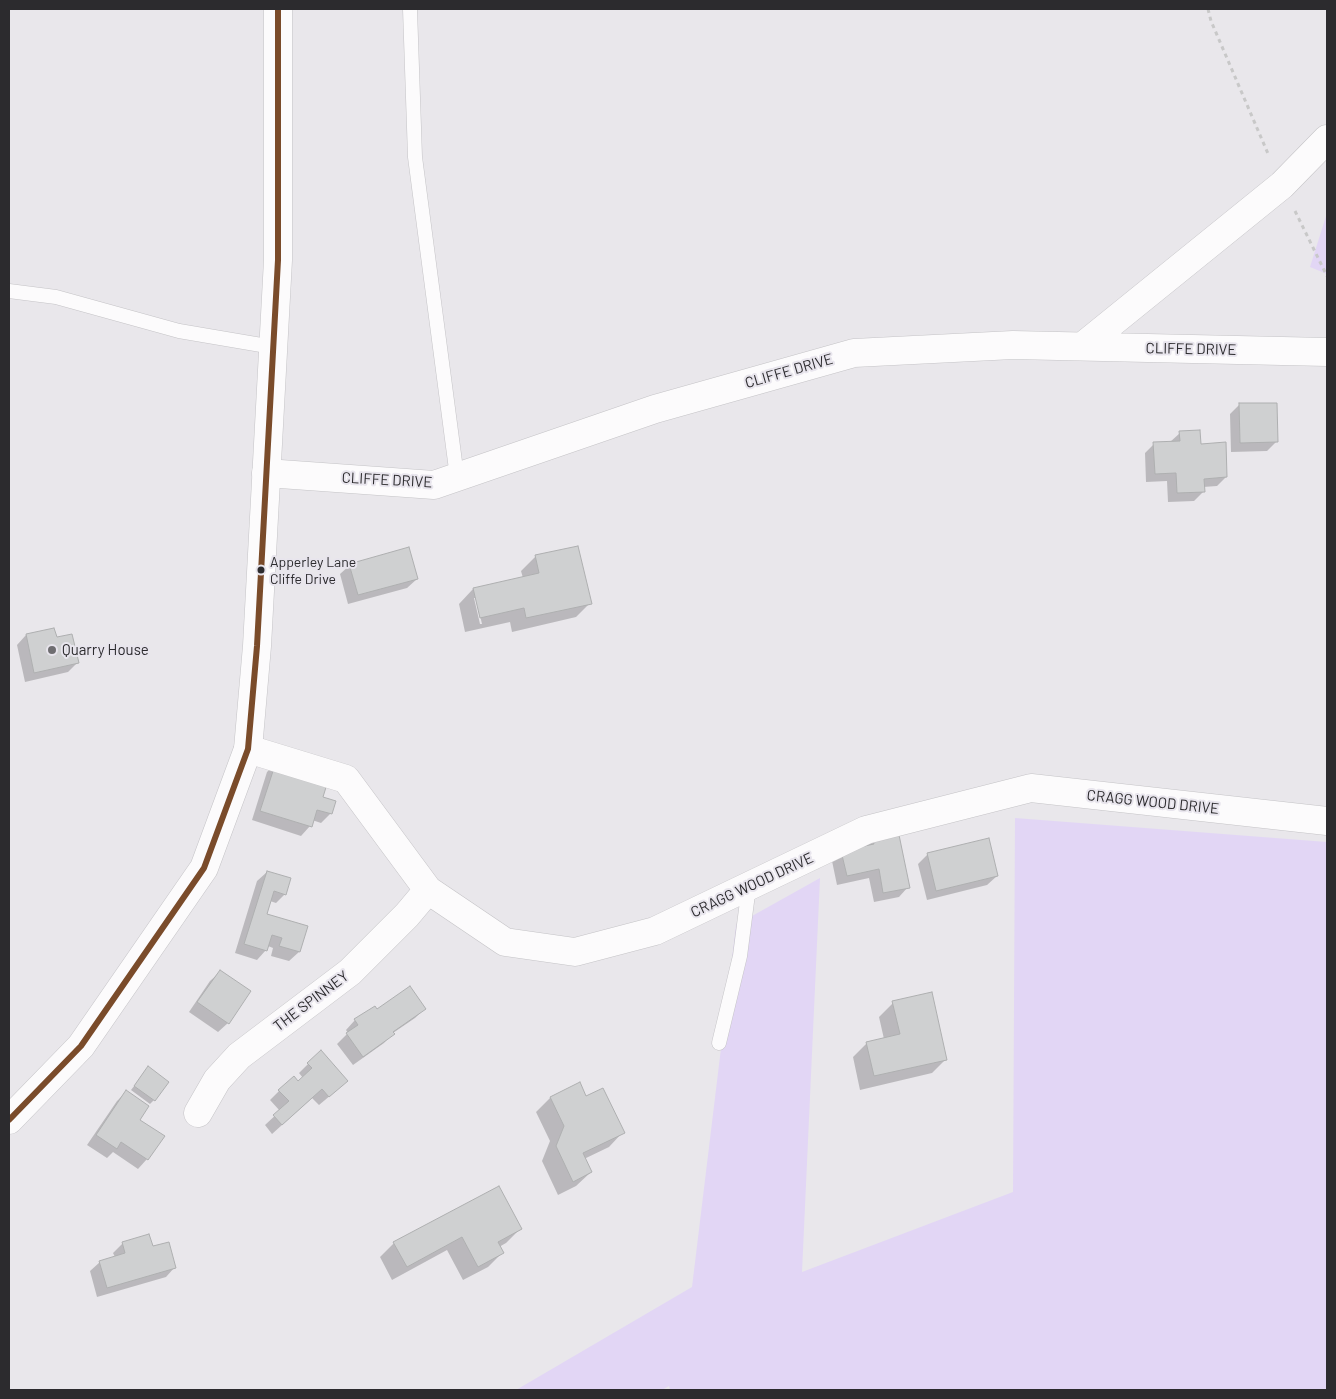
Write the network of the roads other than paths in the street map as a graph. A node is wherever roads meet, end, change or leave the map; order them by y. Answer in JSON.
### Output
{"nodes":[{"id":1,"x":278,"y":9,"type":"edge"},
{"id":2,"x":410,"y":9,"type":"edge"},
{"id":3,"x":1327,"y":139,"type":"edge"},
{"id":4,"x":9,"y":291,"type":"edge"},
{"id":5,"x":1083,"y":346,"type":"junction"},
{"id":6,"x":273,"y":347,"type":"junction"},
{"id":7,"x":1327,"y":352,"type":"edge"},
{"id":8,"x":266,"y":473,"type":"junction"},
{"id":9,"x":457,"y":477,"type":"junction"},
{"id":10,"x":248,"y":748,"type":"junction"},
{"id":11,"x":1327,"y":821,"type":"edge"},
{"id":12,"x":749,"y":886,"type":"junction"},
{"id":13,"x":428,"y":890,"type":"junction"},
{"id":14,"x":719,"y":1043,"type":"dead end"},
{"id":15,"x":198,"y":1113,"type":"dead end"},
{"id":16,"x":9,"y":1120,"type":"edge"}],
"edges":[{"from":1,"to":6,"type":"main road"},
{"from":2,"to":9,"type":"lane"},
{"from":3,"to":5,"type":"main road"},
{"from":4,"to":6,"type":"lane"},
{"from":5,"to":7,"type":"main road","name":"CLIFFE DRIVE"},
{"from":5,"to":9,"type":"main road","name":"CLIFFE DRIVE"},
{"from":6,"to":8,"type":"main road"},
{"from":8,"to":9,"type":"main road","name":"CLIFFE DRIVE"},
{"from":8,"to":10,"type":"main road"},
{"from":10,"to":13,"type":"main road","name":"CRAGG WOOD DRIVE"},
{"from":10,"to":16,"type":"main road"},
{"from":11,"to":12,"type":"main road","name":"CRAGG WOOD DRIVE"},
{"from":12,"to":13,"type":"main road","name":"CRAGG WOOD DRIVE"},
{"from":12,"to":14,"type":"lane"},
{"from":13,"to":15,"type":"main road","name":"THE SPINNEY"}]}
